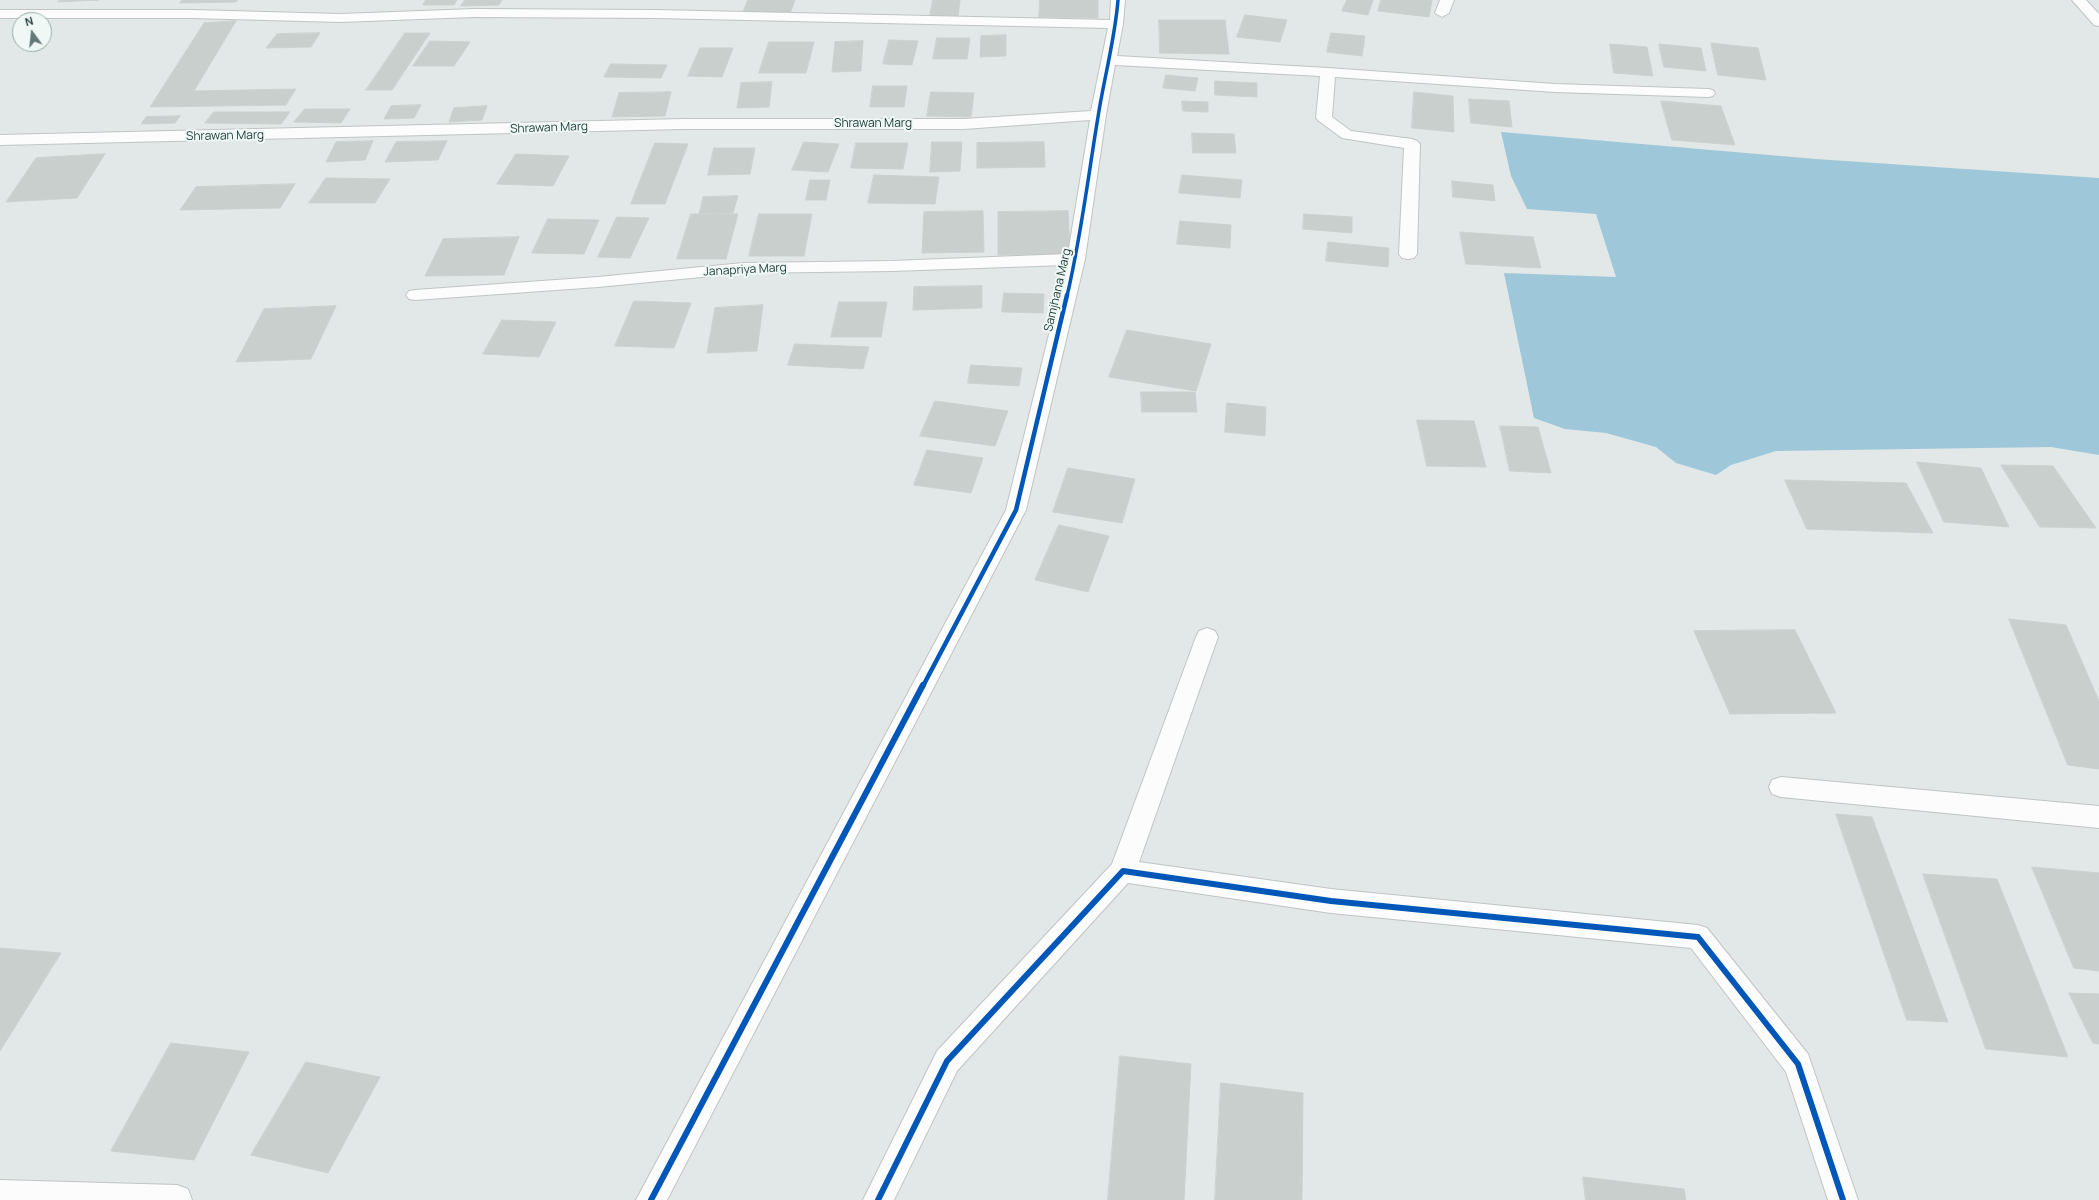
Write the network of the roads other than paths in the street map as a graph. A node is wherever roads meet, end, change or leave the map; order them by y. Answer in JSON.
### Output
{"nodes":[{"id":1,"x":1118,"y":0,"type":"edge"},
{"id":2,"x":1447,"y":0,"type":"edge"},
{"id":3,"x":2079,"y":0,"type":"edge"},
{"id":4,"x":1442,"y":13,"type":"dead end"},
{"id":5,"x":0,"y":14,"type":"edge"},
{"id":6,"x":2099,"y":22,"type":"edge"},
{"id":7,"x":1116,"y":24,"type":"junction"},
{"id":8,"x":1110,"y":60,"type":"junction"},
{"id":9,"x":1328,"y":72,"type":"junction"},
{"id":10,"x":1708,"y":93,"type":"dead end"},
{"id":11,"x":1098,"y":115,"type":"junction"},
{"id":12,"x":0,"y":140,"type":"edge"},
{"id":13,"x":1408,"y":254,"type":"dead end"},
{"id":14,"x":1076,"y":260,"type":"junction"},
{"id":15,"x":416,"y":295,"type":"dead end"},
{"id":16,"x":1207,"y":637,"type":"dead end"},
{"id":17,"x":1782,"y":787,"type":"dead end"},
{"id":18,"x":2099,"y":817,"type":"edge"},
{"id":19,"x":1123,"y":870,"type":"junction"},
{"id":20,"x":0,"y":1195,"type":"edge"},
{"id":21,"x":177,"y":1200,"type":"edge"},
{"id":22,"x":651,"y":1200,"type":"edge"},
{"id":23,"x":878,"y":1200,"type":"edge"},
{"id":24,"x":1842,"y":1200,"type":"edge"}],
"edges":[{"from":1,"to":7,"type":"street","name":"Samjhana Marg"},
{"from":2,"to":4,"type":"street"},
{"from":3,"to":6,"type":"street"},
{"from":5,"to":7,"type":"street"},
{"from":7,"to":8,"type":"street","name":"Samjhana Marg"},
{"from":8,"to":9,"type":"street"},
{"from":8,"to":11,"type":"street","name":"Samjhana Marg"},
{"from":9,"to":10,"type":"street"},
{"from":9,"to":13,"type":"street"},
{"from":11,"to":12,"type":"street","name":"Shrawan Marg"},
{"from":11,"to":14,"type":"street","name":"Samjhana Marg"},
{"from":14,"to":15,"type":"street","name":"Janapriya Marg"},
{"from":14,"to":22,"type":"street","name":"Samjhana Marg"},
{"from":16,"to":19,"type":"street"},
{"from":17,"to":18,"type":"street"},
{"from":19,"to":23,"type":"street"},
{"from":19,"to":24,"type":"street"},
{"from":20,"to":21,"type":"street"}]}
